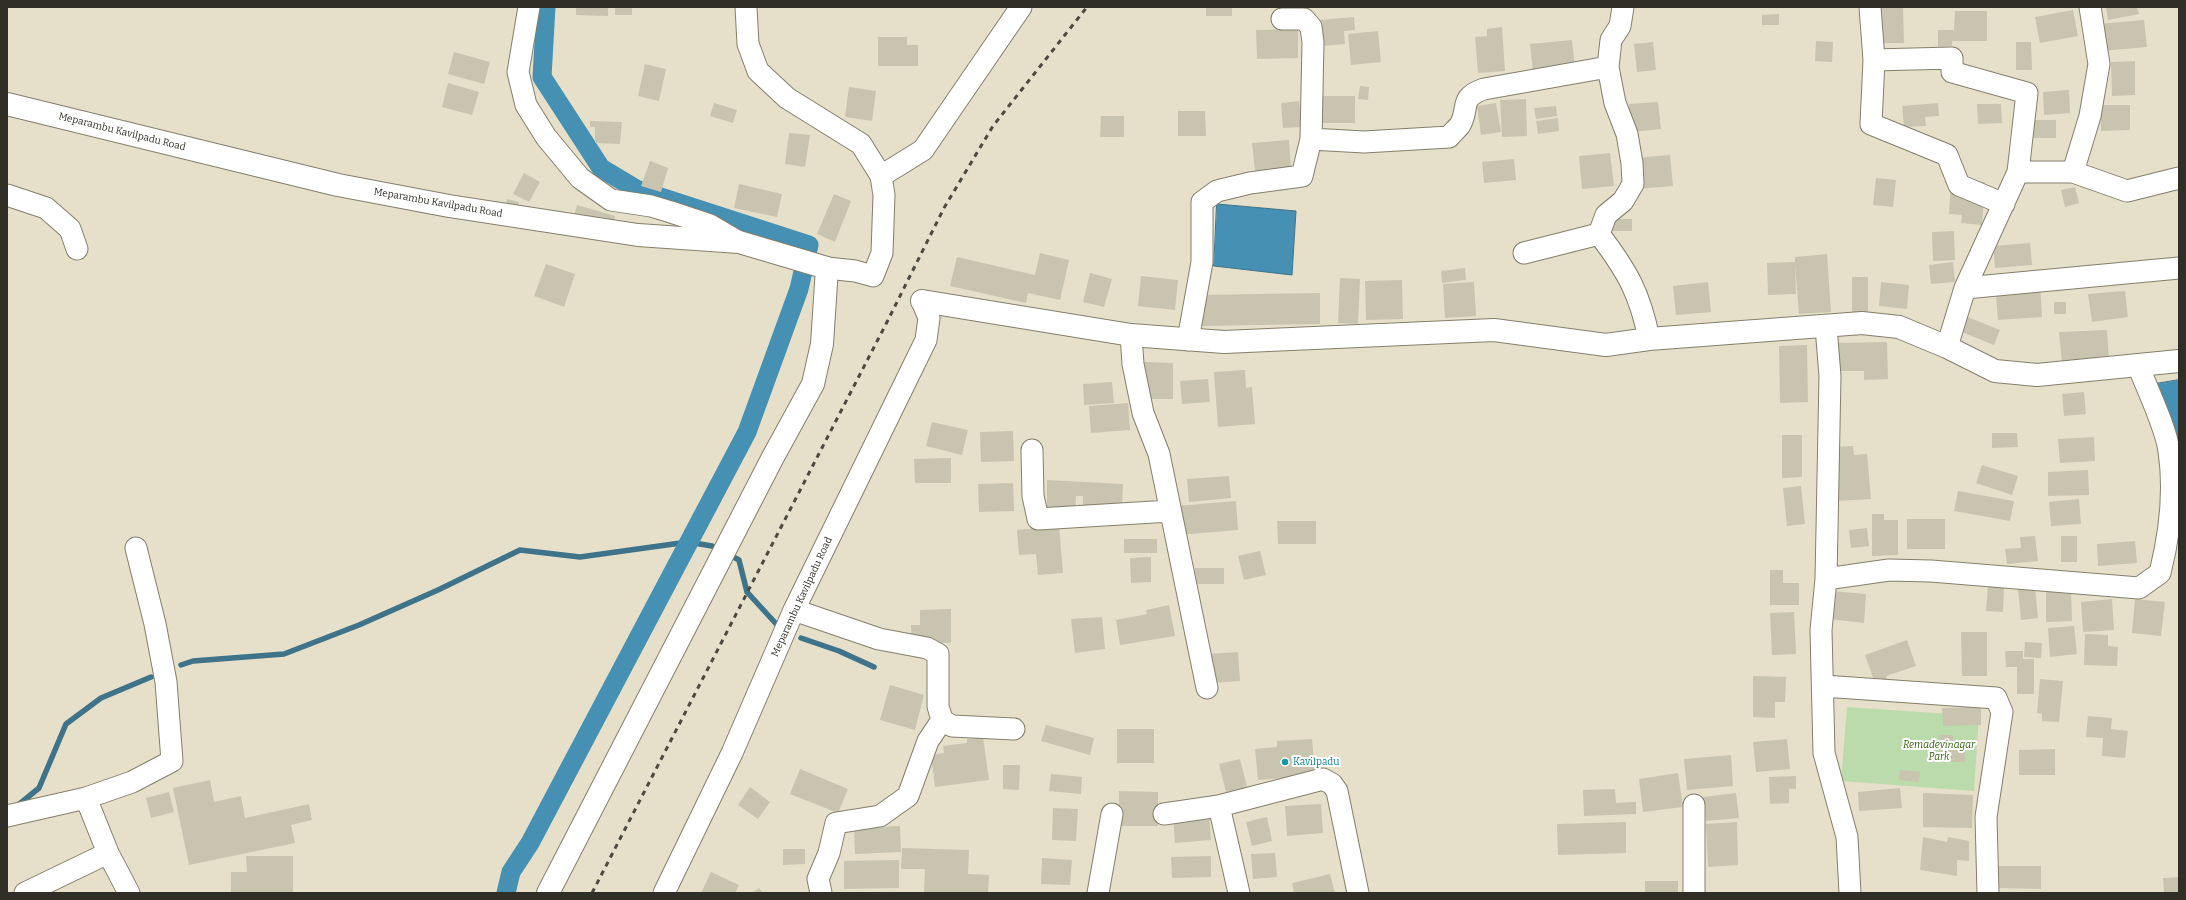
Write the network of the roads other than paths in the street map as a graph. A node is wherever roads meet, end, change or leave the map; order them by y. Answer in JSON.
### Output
{"nodes":[{"id":1,"x":529,"y":7,"type":"edge"},
{"id":2,"x":746,"y":7,"type":"edge"},
{"id":3,"x":1021,"y":7,"type":"edge"},
{"id":4,"x":1623,"y":7,"type":"edge"},
{"id":5,"x":1870,"y":7,"type":"edge"},
{"id":6,"x":2090,"y":7,"type":"edge"},
{"id":7,"x":1282,"y":19,"type":"dead end"},
{"id":8,"x":1874,"y":60,"type":"junction"},
{"id":9,"x":1608,"y":67,"type":"junction"},
{"id":10,"x":7,"y":104,"type":"edge"},
{"id":11,"x":1311,"y":139,"type":"junction"},
{"id":12,"x":2018,"y":172,"type":"junction"},
{"id":13,"x":2073,"y":172,"type":"junction"},
{"id":14,"x":881,"y":176,"type":"junction"},
{"id":15,"x":2179,"y":178,"type":"edge"},
{"id":16,"x":7,"y":195,"type":"edge"},
{"id":17,"x":2004,"y":204,"type":"junction"},
{"id":18,"x":1599,"y":234,"type":"junction"},
{"id":19,"x":739,"y":242,"type":"junction"},
{"id":20,"x":77,"y":249,"type":"dead end"},
{"id":21,"x":1524,"y":253,"type":"dead end"},
{"id":22,"x":827,"y":268,"type":"junction"},
{"id":23,"x":2179,"y":268,"type":"edge"},
{"id":24,"x":1965,"y":288,"type":"junction"},
{"id":25,"x":922,"y":301,"type":"joint"},
{"id":26,"x":1826,"y":327,"type":"junction"},
{"id":27,"x":1131,"y":335,"type":"junction"},
{"id":28,"x":1649,"y":339,"type":"junction"},
{"id":29,"x":1188,"y":340,"type":"junction"},
{"id":30,"x":1947,"y":347,"type":"junction"},
{"id":31,"x":2179,"y":361,"type":"edge"},
{"id":32,"x":2138,"y":365,"type":"junction"},
{"id":33,"x":1032,"y":450,"type":"dead end"},
{"id":34,"x":1170,"y":510,"type":"junction"},
{"id":35,"x":136,"y":548,"type":"dead end"},
{"id":36,"x":1826,"y":579,"type":"junction"},
{"id":37,"x":794,"y":610,"type":"junction"},
{"id":38,"x":1823,"y":686,"type":"junction"},
{"id":39,"x":1207,"y":688,"type":"dead end"},
{"id":40,"x":942,"y":720,"type":"junction"},
{"id":41,"x":1014,"y":729,"type":"dead end"},
{"id":42,"x":86,"y":798,"type":"junction"},
{"id":43,"x":1694,"y":805,"type":"dead end"},
{"id":44,"x":1219,"y":806,"type":"junction"},
{"id":45,"x":1112,"y":814,"type":"dead end"},
{"id":46,"x":1164,"y":814,"type":"dead end"},
{"id":47,"x":7,"y":816,"type":"edge"},
{"id":48,"x":108,"y":853,"type":"junction"},
{"id":49,"x":24,"y":893,"type":"edge"},
{"id":50,"x":129,"y":893,"type":"edge"},
{"id":51,"x":548,"y":893,"type":"edge"},
{"id":52,"x":664,"y":893,"type":"edge"},
{"id":53,"x":821,"y":893,"type":"edge"},
{"id":54,"x":1098,"y":893,"type":"edge"},
{"id":55,"x":1240,"y":893,"type":"edge"},
{"id":56,"x":1358,"y":893,"type":"edge"},
{"id":57,"x":1694,"y":893,"type":"edge"},
{"id":58,"x":1850,"y":893,"type":"edge"},
{"id":59,"x":1988,"y":893,"type":"edge"}],
"edges":[{"from":1,"to":19,"type":"street"},
{"from":2,"to":14,"type":"street"},
{"from":3,"to":14,"type":"street"},
{"from":4,"to":9,"type":"street"},
{"from":5,"to":8,"type":"street"},
{"from":6,"to":13,"type":"street"},
{"from":7,"to":11,"type":"street"},
{"from":8,"to":12,"type":"street"},
{"from":8,"to":17,"type":"street"},
{"from":9,"to":11,"type":"street"},
{"from":9,"to":18,"type":"street"},
{"from":10,"to":19,"type":"main road","name":"Meparambu Kavilpadu Road"},
{"from":11,"to":29,"type":"street"},
{"from":12,"to":13,"type":"street"},
{"from":12,"to":17,"type":"street"},
{"from":13,"to":15,"type":"street"},
{"from":14,"to":22,"type":"street","name":"Meparambu Kavilpadu Road"},
{"from":16,"to":20,"type":"street"},
{"from":17,"to":24,"type":"street"},
{"from":18,"to":21,"type":"street"},
{"from":18,"to":28,"type":"street"},
{"from":19,"to":22,"type":"main road","name":"Meparambu Kavilpadu Road"},
{"from":22,"to":51,"type":"main road"},
{"from":23,"to":24,"type":"street"},
{"from":24,"to":30,"type":"street"},
{"from":25,"to":27,"type":"main road"},
{"from":25,"to":37,"type":"street","name":"Meparambu Kavilpadu Road"},
{"from":26,"to":28,"type":"main road"},
{"from":26,"to":30,"type":"main road"},
{"from":26,"to":36,"type":"street"},
{"from":27,"to":29,"type":"main road"},
{"from":27,"to":34,"type":"street"},
{"from":28,"to":29,"type":"main road"},
{"from":30,"to":32,"type":"main road"},
{"from":31,"to":32,"type":"main road"},
{"from":32,"to":36,"type":"street"},
{"from":33,"to":34,"type":"street"},
{"from":34,"to":39,"type":"street"},
{"from":35,"to":42,"type":"street"},
{"from":36,"to":38,"type":"street"},
{"from":37,"to":40,"type":"street"},
{"from":37,"to":52,"type":"street","name":"Meparambu Kavilpadu Road"},
{"from":38,"to":58,"type":"street"},
{"from":38,"to":59,"type":"street"},
{"from":40,"to":41,"type":"street"},
{"from":40,"to":53,"type":"street"},
{"from":42,"to":47,"type":"street"},
{"from":42,"to":48,"type":"street"},
{"from":43,"to":57,"type":"street"},
{"from":44,"to":46,"type":"street"},
{"from":44,"to":55,"type":"street"},
{"from":44,"to":56,"type":"street"},
{"from":45,"to":54,"type":"street"},
{"from":48,"to":49,"type":"street"},
{"from":48,"to":50,"type":"street"}]}
